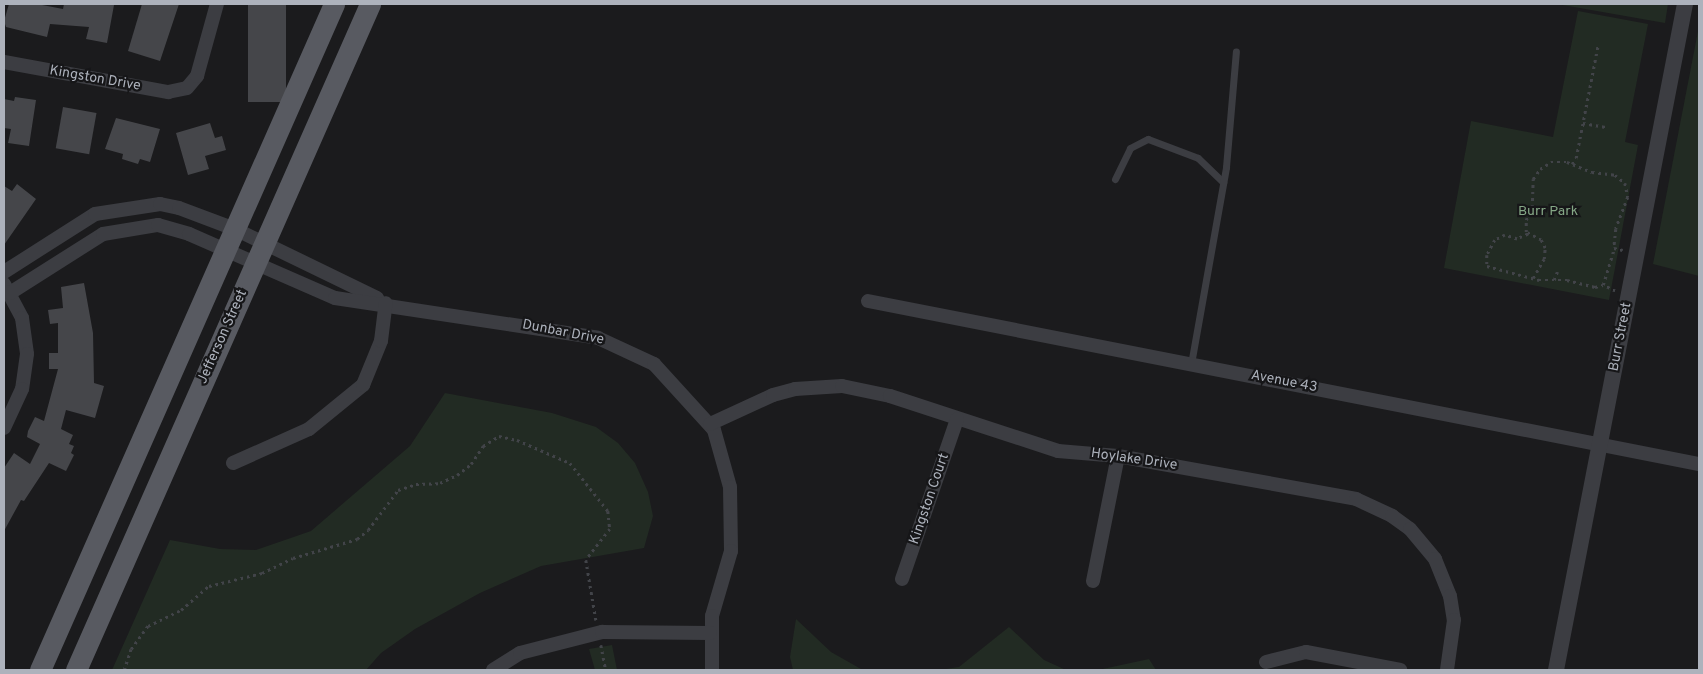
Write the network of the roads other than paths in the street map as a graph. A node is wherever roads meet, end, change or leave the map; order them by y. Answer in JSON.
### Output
{"nodes":[{"id":1,"x":217,"y":4,"type":"edge"},
{"id":2,"x":334,"y":4,"type":"edge"},
{"id":3,"x":370,"y":4,"type":"edge"},
{"id":4,"x":1685,"y":4,"type":"edge"},
{"id":5,"x":1236,"y":51,"type":"dead end"},
{"id":6,"x":4,"y":62,"type":"edge"},
{"id":7,"x":1115,"y":179,"type":"dead end"},
{"id":8,"x":1223,"y":182,"type":"junction"},
{"id":9,"x":245,"y":247,"type":"junction"},
{"id":10,"x":6,"y":283,"type":"edge"},
{"id":11,"x":868,"y":301,"type":"dead end"},
{"id":12,"x":386,"y":303,"type":"junction"},
{"id":13,"x":1191,"y":364,"type":"junction"},
{"id":14,"x":957,"y":419,"type":"junction"},
{"id":15,"x":710,"y":424,"type":"junction"},
{"id":16,"x":4,"y":428,"type":"edge"},
{"id":17,"x":1599,"y":444,"type":"junction"},
{"id":18,"x":1118,"y":456,"type":"junction"},
{"id":19,"x":233,"y":463,"type":"dead end"},
{"id":20,"x":1699,"y":464,"type":"edge"},
{"id":21,"x":902,"y":579,"type":"dead end"},
{"id":22,"x":1094,"y":580,"type":"dead end"},
{"id":23,"x":710,"y":633,"type":"junction"},
{"id":24,"x":1266,"y":662,"type":"dead end"},
{"id":25,"x":40,"y":670,"type":"edge"},
{"id":26,"x":76,"y":670,"type":"edge"},
{"id":27,"x":493,"y":670,"type":"edge"},
{"id":28,"x":712,"y":670,"type":"edge"},
{"id":29,"x":1400,"y":670,"type":"edge"},
{"id":30,"x":1447,"y":670,"type":"edge"},
{"id":31,"x":1556,"y":670,"type":"edge"}],
"edges":[{"from":1,"to":6,"type":"street","name":"Kingston Drive"},
{"from":2,"to":9,"type":"main road","name":"Jefferson Street"},
{"from":3,"to":9,"type":"main road","name":"Jefferson Street"},
{"from":4,"to":17,"type":"street","name":"Burr Street"},
{"from":5,"to":8,"type":"lane"},
{"from":7,"to":8,"type":"lane"},
{"from":8,"to":13,"type":"lane"},
{"from":9,"to":10,"type":"street"},
{"from":9,"to":10,"type":"street"},
{"from":9,"to":12,"type":"street","name":"Dunbar Drive"},
{"from":9,"to":12,"type":"street","name":"Dunbar Drive"},
{"from":9,"to":25,"type":"main road","name":"Jefferson Street"},
{"from":9,"to":26,"type":"main road","name":"Jefferson Street"},
{"from":10,"to":16,"type":"street"},
{"from":11,"to":13,"type":"street","name":"Avenue 43"},
{"from":12,"to":15,"type":"street","name":"Dunbar Drive"},
{"from":12,"to":19,"type":"street"},
{"from":13,"to":17,"type":"street","name":"Avenue 43"},
{"from":14,"to":15,"type":"street","name":"Hoylake Drive"},
{"from":14,"to":18,"type":"street","name":"Hoylake Drive"},
{"from":14,"to":21,"type":"street","name":"Kingston Court"},
{"from":15,"to":23,"type":"street"},
{"from":17,"to":20,"type":"street","name":"Avenue 43"},
{"from":17,"to":31,"type":"street","name":"Burr Street"},
{"from":18,"to":22,"type":"street"},
{"from":18,"to":30,"type":"street","name":"Hoylake Drive"},
{"from":23,"to":27,"type":"street"},
{"from":23,"to":28,"type":"street"},
{"from":24,"to":29,"type":"street"}]}
